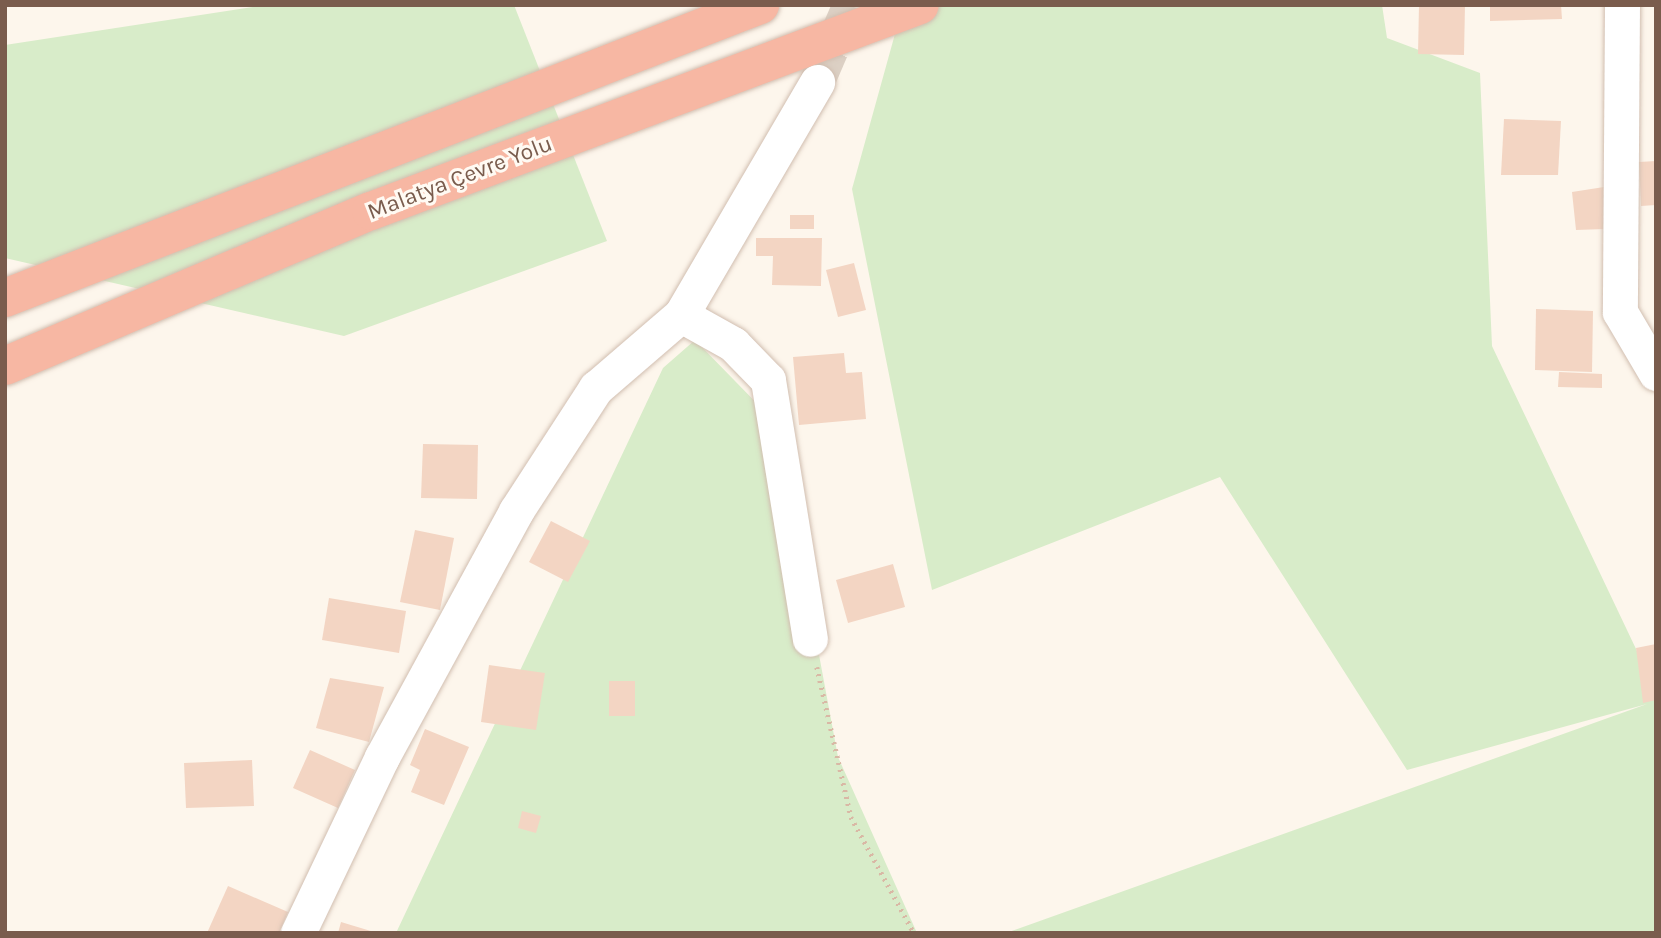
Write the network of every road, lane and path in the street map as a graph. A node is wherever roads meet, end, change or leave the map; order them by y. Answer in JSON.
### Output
{"nodes":[{"id":1,"x":760,"y":5,"type":"edge"},
{"id":2,"x":920,"y":5,"type":"edge"},
{"id":3,"x":1622,"y":5,"type":"edge"},
{"id":4,"x":817,"y":82,"type":"tunnel mouth"},
{"id":5,"x":5,"y":298,"type":"edge"},
{"id":6,"x":681,"y":314,"type":"junction"},
{"id":7,"x":5,"y":366,"type":"edge"},
{"id":8,"x":1656,"y":373,"type":"edge"},
{"id":9,"x":810,"y":639,"type":"joint"},
{"id":10,"x":298,"y":933,"type":"edge"},
{"id":11,"x":914,"y":933,"type":"edge"}],
"edges":[{"from":1,"to":5,"type":"highway"},
{"from":2,"to":7,"type":"highway","name":"Malatya Çevre Yolu"},
{"from":3,"to":8,"type":"street"},
{"from":4,"to":6,"type":"street"},
{"from":6,"to":9,"type":"street"},
{"from":6,"to":10,"type":"street"},
{"from":9,"to":11,"type":"path"}]}
